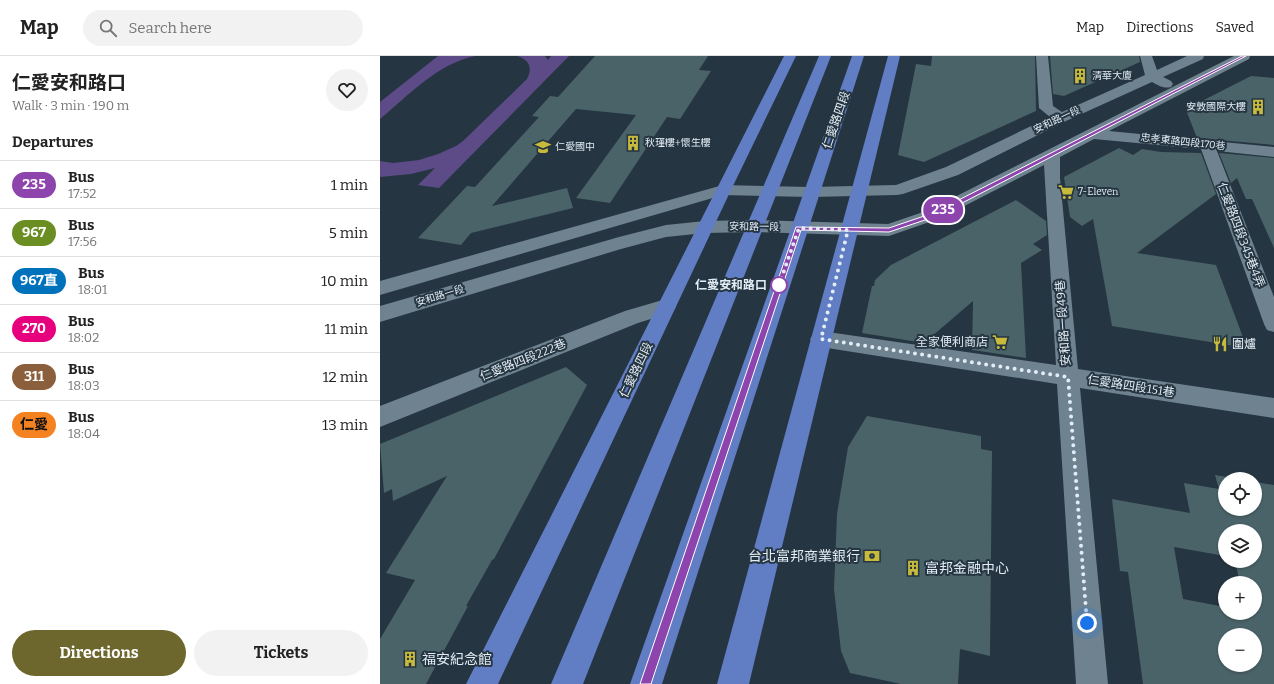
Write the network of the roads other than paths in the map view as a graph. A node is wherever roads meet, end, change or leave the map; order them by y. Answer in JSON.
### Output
{"nodes":[{"id":1,"x":790,"y":56,"type":"edge"},
{"id":2,"x":825,"y":56,"type":"edge"},
{"id":3,"x":858,"y":56,"type":"edge"},
{"id":4,"x":894,"y":56,"type":"edge"},
{"id":5,"x":1042,"y":56,"type":"edge"},
{"id":6,"x":1146,"y":56,"type":"edge"},
{"id":7,"x":1198,"y":56,"type":"edge"},
{"id":8,"x":1244,"y":56,"type":"edge"},
{"id":9,"x":1152,"y":77,"type":"junction"},
{"id":10,"x":1178,"y":89,"type":"junction"},
{"id":11,"x":1061,"y":118,"type":"junction"},
{"id":12,"x":1091,"y":134,"type":"junction"},
{"id":13,"x":1207,"y":145,"type":"junction"},
{"id":14,"x":1274,"y":152,"type":"edge"},
{"id":15,"x":1052,"y":153,"type":"junction"},
{"id":16,"x":723,"y":190,"type":"junction"},
{"id":17,"x":769,"y":192,"type":"junction"},
{"id":18,"x":811,"y":192,"type":"junction"},
{"id":19,"x":858,"y":192,"type":"junction"},
{"id":20,"x":754,"y":226,"type":"junction"},
{"id":21,"x":705,"y":227,"type":"junction"},
{"id":22,"x":799,"y":228,"type":"junction"},
{"id":23,"x":848,"y":230,"type":"junction"},
{"id":24,"x":380,"y":288,"type":"edge"},
{"id":25,"x":666,"y":308,"type":"junction"},
{"id":26,"x":380,"y":314,"type":"edge"},
{"id":27,"x":1274,"y":324,"type":"edge"},
{"id":28,"x":821,"y":339,"type":"junction"},
{"id":29,"x":1068,"y":377,"type":"junction"},
{"id":30,"x":1274,"y":408,"type":"edge"},
{"id":31,"x":380,"y":416,"type":"edge"},
{"id":32,"x":482,"y":684,"type":"edge"},
{"id":33,"x":567,"y":684,"type":"edge"},
{"id":34,"x":646,"y":684,"type":"edge"},
{"id":35,"x":733,"y":684,"type":"edge"},
{"id":36,"x":1092,"y":684,"type":"edge"}],
"edges":[{"from":1,"to":16,"type":"main road","name":"仁愛路四段"},
{"from":2,"to":17,"type":"main road"},
{"from":3,"to":18,"type":"main road","name":"仁愛路四段"},
{"from":4,"to":19,"type":"main road"},
{"from":5,"to":11,"type":"street"},
{"from":6,"to":9,"type":"street"},
{"from":7,"to":9,"type":"street","name":"安和路一段"},
{"from":8,"to":10,"type":"street","name":"安和路一段"},
{"from":9,"to":10,"type":"street"},
{"from":9,"to":11,"type":"street","name":"安和路一段"},
{"from":10,"to":12,"type":"street","name":"安和路一段"},
{"from":11,"to":19,"type":"street","name":"安和路一段"},
{"from":12,"to":13,"type":"street","name":"忠孝東路四段170巷"},
{"from":12,"to":15,"type":"street","name":"安和路一段"},
{"from":13,"to":14,"type":"street","name":"忠孝東路四段170巷"},
{"from":13,"to":27,"type":"street","name":"仁愛路四段345巷4弄"},
{"from":15,"to":23,"type":"street","name":"安和路一段"},
{"from":15,"to":29,"type":"street","name":"安和路一段49巷"},
{"from":16,"to":17,"type":"street","name":"安和路一段"},
{"from":16,"to":21,"type":"main road","name":"仁愛路四段"},
{"from":16,"to":24,"type":"street","name":"安和路一段"},
{"from":17,"to":18,"type":"street","name":"安和路一段"},
{"from":17,"to":20,"type":"main road"},
{"from":18,"to":19,"type":"street","name":"安和路一段"},
{"from":18,"to":22,"type":"main road","name":"仁愛路四段"},
{"from":19,"to":23,"type":"main road"},
{"from":20,"to":21,"type":"street","name":"安和路一段"},
{"from":20,"to":22,"type":"street","name":"安和路一段"},
{"from":20,"to":33,"type":"main road"},
{"from":21,"to":25,"type":"main road","name":"仁愛路四段"},
{"from":21,"to":26,"type":"street","name":"安和路一段"},
{"from":22,"to":23,"type":"street","name":"安和路一段"},
{"from":22,"to":34,"type":"main road","name":"仁愛路四段"},
{"from":23,"to":28,"type":"main road"},
{"from":25,"to":31,"type":"street","name":"仁愛路四段222巷"},
{"from":25,"to":32,"type":"main road","name":"仁愛路四段"},
{"from":28,"to":29,"type":"street","name":"仁愛路四段151巷"},
{"from":28,"to":35,"type":"main road"},
{"from":29,"to":30,"type":"street","name":"仁愛路四段151巷"},
{"from":29,"to":36,"type":"street","name":"安和路一段49巷"}]}
